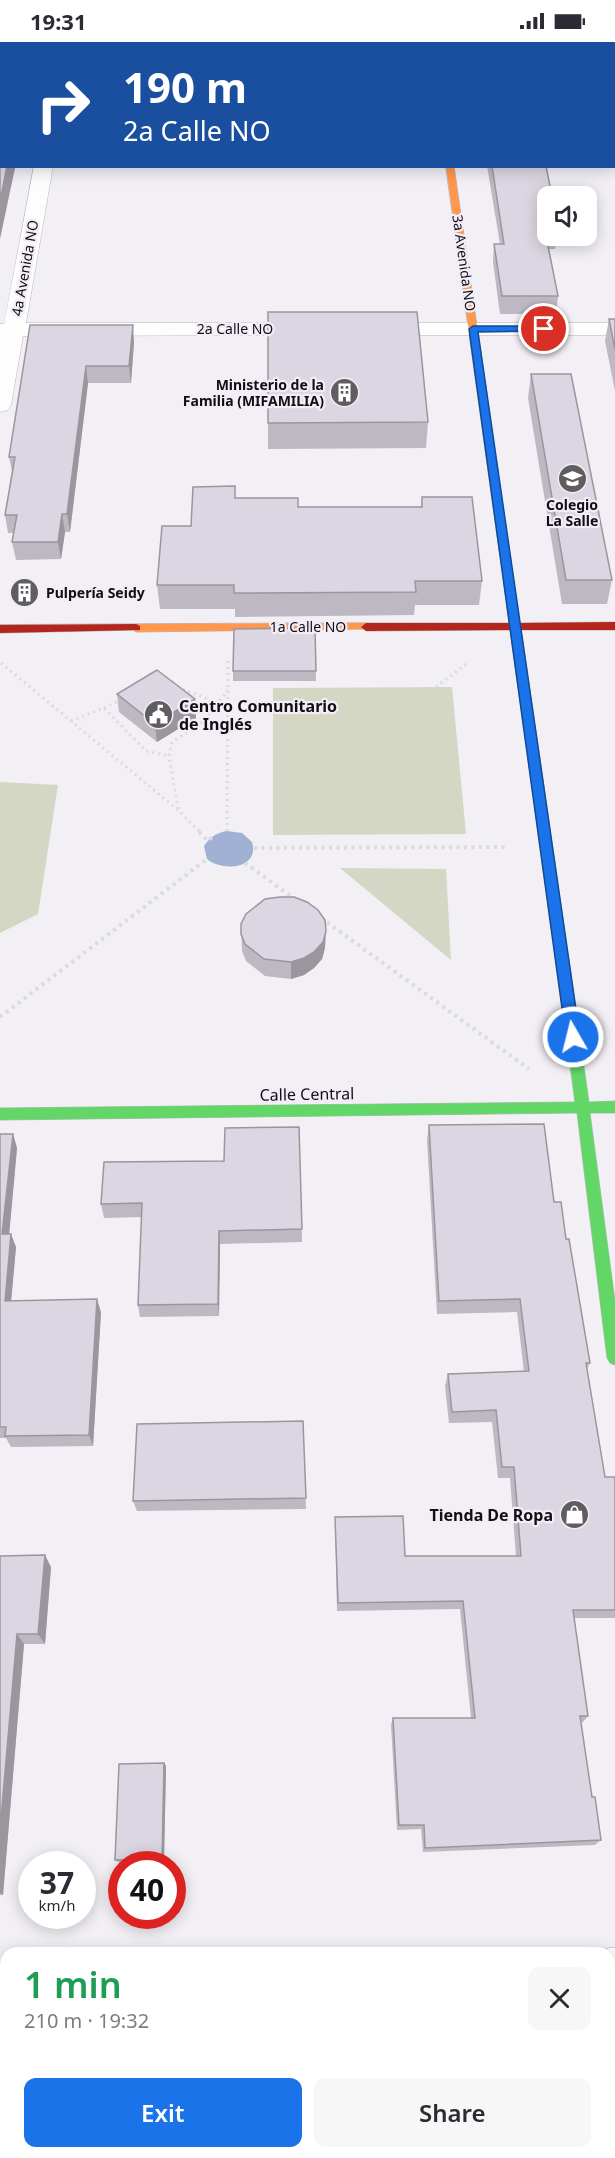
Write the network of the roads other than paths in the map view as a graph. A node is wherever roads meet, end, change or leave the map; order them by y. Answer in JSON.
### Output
{"nodes":[{"id":1,"x":44,"y":168,"type":"edge"},
{"id":2,"x":450,"y":168,"type":"edge"},
{"id":3,"x":332,"y":329,"type":"edge"},
{"id":4,"x":356,"y":329,"type":"edge"},
{"id":5,"x":473,"y":329,"type":"junction"},
{"id":6,"x":615,"y":329,"type":"edge"},
{"id":7,"x":7,"y":330,"type":"edge"},
{"id":8,"x":0,"y":405,"type":"edge"},
{"id":9,"x":515,"y":626,"type":"junction"},
{"id":10,"x":615,"y":626,"type":"edge"},
{"id":11,"x":0,"y":629,"type":"edge"},
{"id":12,"x":615,"y":1107,"type":"edge"},
{"id":13,"x":583,"y":1108,"type":"junction"},
{"id":14,"x":0,"y":1114,"type":"edge"},
{"id":15,"x":615,"y":1358,"type":"edge"}],
"edges":[{"from":1,"to":7,"type":"street","name":"4a Avenida NO"},
{"from":2,"to":5,"type":"main road","name":"3a Avenida NO"},
{"from":3,"to":7,"type":"street","name":"2a Calle NO"},
{"from":4,"to":5,"type":"street"},
{"from":5,"to":6,"type":"street"},
{"from":5,"to":9,"type":"main road","name":"3a Avenida NO"},
{"from":7,"to":8,"type":"street","name":"4a Avenida NO"},
{"from":9,"to":10,"type":"main road","name":"1a Calle NO"},
{"from":9,"to":11,"type":"main road","name":"1a Calle NO"},
{"from":9,"to":13,"type":"main road","name":"3a Avenida NO"},
{"from":12,"to":13,"type":"main road","name":"Calle Central"},
{"from":13,"to":14,"type":"main road","name":"Calle Central"},
{"from":13,"to":15,"type":"main road","name":"3a Avenida NO"}]}
